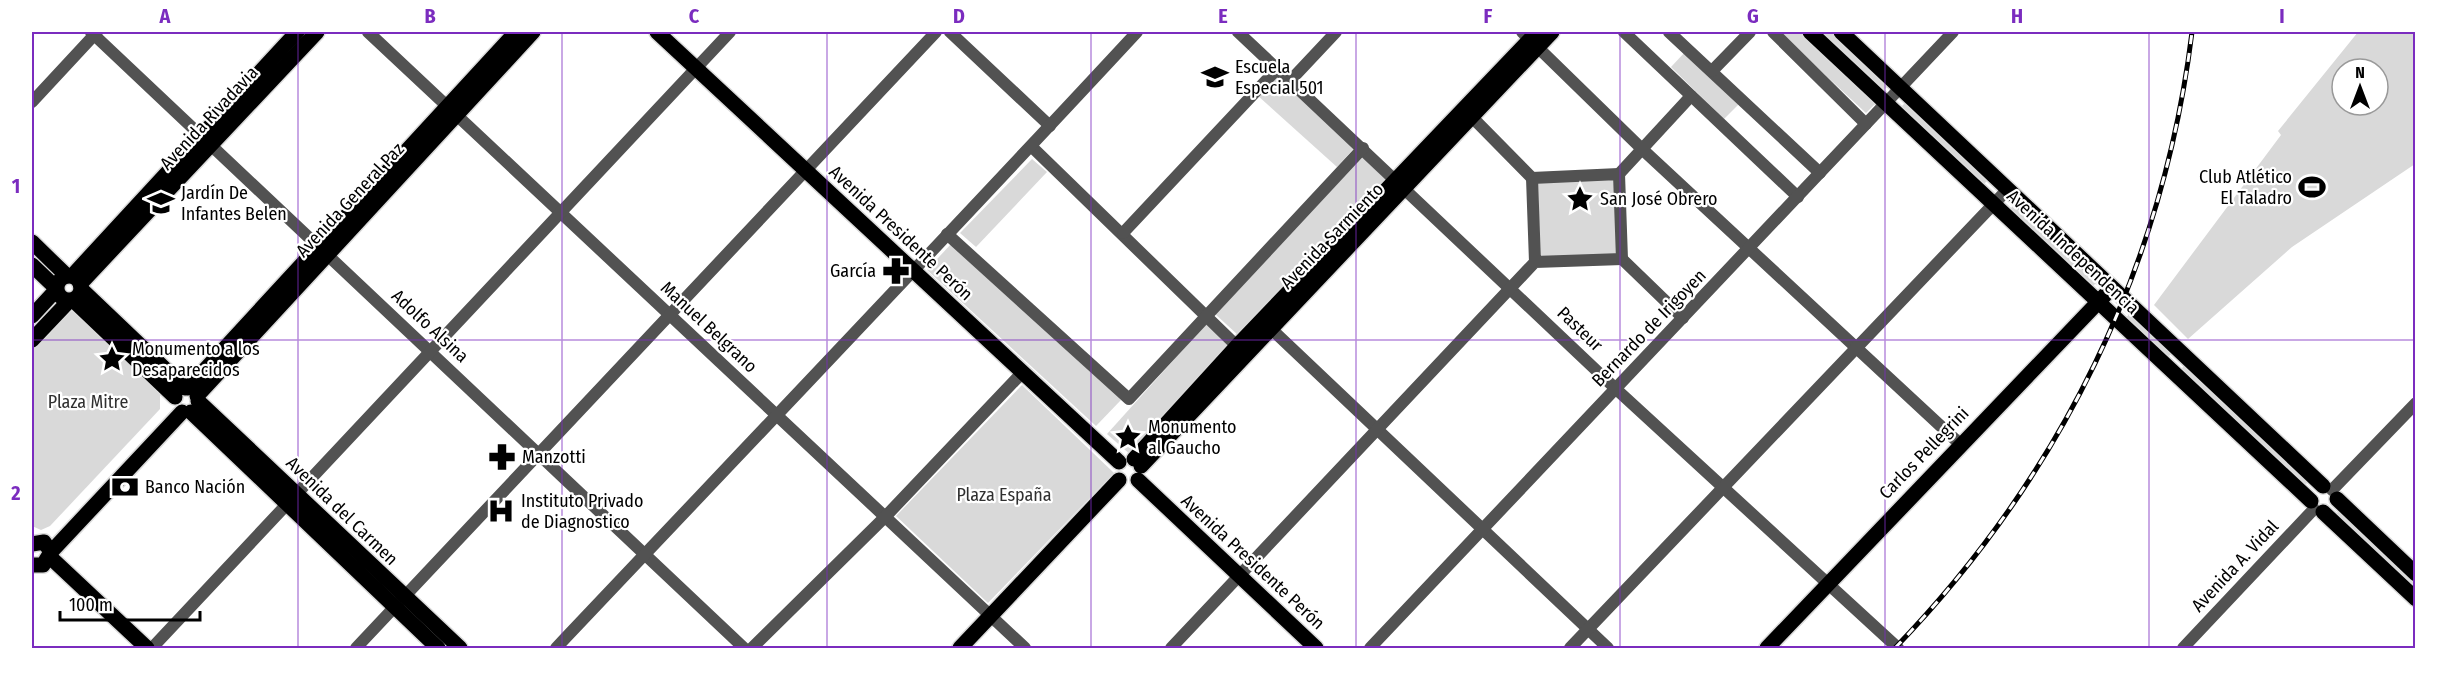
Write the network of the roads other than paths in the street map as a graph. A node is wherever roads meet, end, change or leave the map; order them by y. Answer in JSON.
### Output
{"nodes":[{"id":1,"x":297,"y":32,"type":"edge"},
{"id":2,"x":317,"y":32,"type":"edge"},
{"id":3,"x":368,"y":32,"type":"edge"},
{"id":4,"x":516,"y":32,"type":"edge"},
{"id":5,"x":533,"y":32,"type":"edge"},
{"id":6,"x":657,"y":32,"type":"edge"},
{"id":7,"x":730,"y":32,"type":"edge"},
{"id":8,"x":936,"y":32,"type":"edge"},
{"id":9,"x":950,"y":32,"type":"edge"},
{"id":10,"x":1137,"y":32,"type":"edge"},
{"id":11,"x":1238,"y":32,"type":"edge"},
{"id":12,"x":1336,"y":32,"type":"edge"},
{"id":13,"x":1552,"y":32,"type":"edge"},
{"id":14,"x":1624,"y":32,"type":"edge"},
{"id":15,"x":1669,"y":32,"type":"edge"},
{"id":16,"x":1750,"y":32,"type":"edge"},
{"id":17,"x":1773,"y":32,"type":"edge"},
{"id":18,"x":1810,"y":32,"type":"edge"},
{"id":19,"x":1841,"y":32,"type":"edge"},
{"id":20,"x":1953,"y":32,"type":"edge"},
{"id":21,"x":94,"y":33,"type":"edge"},
{"id":22,"x":1532,"y":37,"type":"edge"},
{"id":23,"x":696,"y":68,"type":"junction"},
{"id":24,"x":1277,"y":69,"type":"junction"},
{"id":25,"x":1712,"y":71,"type":"junction"},
{"id":26,"x":1289,"y":82,"type":"junction"},
{"id":27,"x":1900,"y":87,"type":"junction"},
{"id":28,"x":1691,"y":96,"type":"junction"},
{"id":29,"x":32,"y":102,"type":"edge"},
{"id":30,"x":1886,"y":103,"type":"junction"},
{"id":31,"x":452,"y":110,"type":"junction"},
{"id":32,"x":1468,"y":112,"type":"junction"},
{"id":33,"x":1866,"y":124,"type":"junction"},
{"id":34,"x":1050,"y":126,"type":"junction"},
{"id":35,"x":206,"y":139,"type":"junction"},
{"id":36,"x":1032,"y":147,"type":"junction"},
{"id":37,"x":1363,"y":148,"type":"junction"},
{"id":38,"x":1642,"y":148,"type":"junction"},
{"id":39,"x":805,"y":171,"type":"junction"},
{"id":40,"x":1820,"y":173,"type":"junction"},
{"id":41,"x":1619,"y":174,"type":"junction"},
{"id":42,"x":1532,"y":178,"type":"junction"},
{"id":43,"x":1401,"y":184,"type":"junction"},
{"id":44,"x":2008,"y":189,"type":"junction"},
{"id":45,"x":1798,"y":197,"type":"junction"},
{"id":46,"x":1994,"y":204,"type":"junction"},
{"id":47,"x":560,"y":212,"type":"junction"},
{"id":48,"x":1123,"y":233,"type":"junction"},
{"id":49,"x":947,"y":234,"type":"junction"},
{"id":50,"x":32,"y":242,"type":"edge"},
{"id":51,"x":1750,"y":248,"type":"junction"},
{"id":52,"x":321,"y":250,"type":"junction"},
{"id":53,"x":1622,"y":259,"type":"junction"},
{"id":54,"x":1535,"y":262,"type":"junction"},
{"id":55,"x":32,"y":265,"type":"edge"},
{"id":56,"x":912,"y":271,"type":"junction"},
{"id":57,"x":1510,"y":286,"type":"junction"},
{"id":58,"x":2112,"y":287,"type":"junction"},
{"id":59,"x":74,"y":288,"type":"junction"},
{"id":60,"x":56,"y":289,"type":"junction"},
{"id":61,"x":2098,"y":302,"type":"junction"},
{"id":62,"x":670,"y":315,"type":"junction"},
{"id":63,"x":1207,"y":315,"type":"junction"},
{"id":64,"x":32,"y":316,"type":"edge"},
{"id":65,"x":1683,"y":318,"type":"junction"},
{"id":66,"x":1267,"y":324,"type":"junction"},
{"id":67,"x":32,"y":340,"type":"edge"},
{"id":68,"x":1857,"y":349,"type":"junction"},
{"id":69,"x":430,"y":351,"type":"junction"},
{"id":70,"x":1241,"y":351,"type":"junction"},
{"id":71,"x":1021,"y":374,"type":"junction"},
{"id":72,"x":1616,"y":389,"type":"junction"},
{"id":73,"x":186,"y":400,"type":"junction"},
{"id":74,"x":2415,"y":403,"type":"edge"},
{"id":75,"x":776,"y":414,"type":"junction"},
{"id":76,"x":1377,"y":429,"type":"junction"},
{"id":77,"x":1959,"y":444,"type":"junction"},
{"id":78,"x":539,"y":454,"type":"junction"},
{"id":79,"x":1133,"y":467,"type":"junction"},
{"id":80,"x":1723,"y":486,"type":"junction"},
{"id":81,"x":2331,"y":492,"type":"junction"},
{"id":82,"x":293,"y":500,"type":"junction"},
{"id":83,"x":2316,"y":507,"type":"junction"},
{"id":84,"x":885,"y":517,"type":"junction"},
{"id":85,"x":1481,"y":530,"type":"junction"},
{"id":86,"x":645,"y":553,"type":"junction"},
{"id":87,"x":40,"y":558,"type":"edge"},
{"id":88,"x":2415,"y":574,"type":"edge"},
{"id":89,"x":1239,"y":577,"type":"junction"},
{"id":90,"x":1828,"y":584,"type":"junction"},
{"id":91,"x":2415,"y":599,"type":"edge"},
{"id":92,"x":400,"y":602,"type":"junction"},
{"id":93,"x":990,"y":616,"type":"junction"},
{"id":94,"x":1588,"y":630,"type":"junction"},
{"id":95,"x":134,"y":648,"type":"edge"},
{"id":96,"x":147,"y":648,"type":"edge"},
{"id":97,"x":152,"y":648,"type":"edge"},
{"id":98,"x":356,"y":648,"type":"edge"},
{"id":99,"x":438,"y":648,"type":"edge"},
{"id":100,"x":460,"y":648,"type":"edge"},
{"id":101,"x":556,"y":648,"type":"edge"},
{"id":102,"x":744,"y":648,"type":"edge"},
{"id":103,"x":752,"y":648,"type":"edge"},
{"id":104,"x":960,"y":648,"type":"edge"},
{"id":105,"x":1025,"y":648,"type":"edge"},
{"id":106,"x":1171,"y":648,"type":"edge"},
{"id":107,"x":1316,"y":648,"type":"edge"},
{"id":108,"x":1370,"y":648,"type":"edge"},
{"id":109,"x":1570,"y":648,"type":"edge"},
{"id":110,"x":1608,"y":648,"type":"edge"},
{"id":111,"x":1767,"y":648,"type":"edge"},
{"id":112,"x":1898,"y":648,"type":"edge"},
{"id":113,"x":2183,"y":648,"type":"edge"}],
"edges":[{"from":1,"to":35,"type":"main road","name":"Avenida Rivadavia"},
{"from":2,"to":35,"type":"main road","name":"Avenida Rivadavia"},
{"from":3,"to":31,"type":"street","name":"Manuel Belgrano"},
{"from":4,"to":31,"type":"main road","name":"Avenida General Paz"},
{"from":5,"to":31,"type":"main road","name":"Avenida General Paz"},
{"from":6,"to":23,"type":"main road","name":"Avenida Presidente Perón"},
{"from":7,"to":23,"type":"street"},
{"from":8,"to":39,"type":"street"},
{"from":9,"to":34,"type":"street"},
{"from":10,"to":34,"type":"street"},
{"from":11,"to":24,"type":"street","name":"Pasteur"},
{"from":12,"to":26,"type":"street"},
{"from":13,"to":22,"type":"main road","name":"Avenida Sarmiento"},
{"from":14,"to":28,"type":"street"},
{"from":15,"to":25,"type":"street"},
{"from":16,"to":25,"type":"street"},
{"from":17,"to":33,"type":"street"},
{"from":18,"to":30,"type":"main road","name":"Avenida Independencia"},
{"from":19,"to":27,"type":"main road","name":"Avenida Independencia"},
{"from":20,"to":27,"type":"street","name":"Bernardo de Irigoyen"},
{"from":21,"to":29,"type":"street"},
{"from":21,"to":35,"type":"street","name":"Adolfo Alsina"},
{"from":22,"to":32,"type":"main road","name":"Avenida Sarmiento"},
{"from":22,"to":38,"type":"street"},
{"from":23,"to":39,"type":"main road","name":"Avenida Presidente Perón"},
{"from":23,"to":47,"type":"street"},
{"from":24,"to":26,"type":"street","name":"Pasteur"},
{"from":24,"to":48,"type":"street"},
{"from":25,"to":40,"type":"street"},
{"from":26,"to":37,"type":"street","name":"Pasteur"},
{"from":27,"to":30,"type":"street","name":"Bernardo de Irigoyen"},
{"from":27,"to":44,"type":"main road","name":"Avenida Independencia"},
{"from":28,"to":38,"type":"street"},
{"from":28,"to":45,"type":"street"},
{"from":30,"to":33,"type":"street","name":"Bernardo de Irigoyen"},
{"from":30,"to":46,"type":"main road","name":"Avenida Independencia"},
{"from":31,"to":47,"type":"street","name":"Manuel Belgrano"},
{"from":31,"to":52,"type":"main road","name":"Avenida General Paz"},
{"from":32,"to":42,"type":"street"},
{"from":32,"to":43,"type":"main road","name":"Avenida Sarmiento"},
{"from":33,"to":40,"type":"street","name":"Bernardo de Irigoyen"},
{"from":34,"to":36,"type":"street"},
{"from":35,"to":52,"type":"street","name":"Adolfo Alsina"},
{"from":35,"to":59,"type":"main road","name":"Avenida Rivadavia"},
{"from":36,"to":48,"type":"street"},
{"from":36,"to":49,"type":"street"},
{"from":37,"to":43,"type":"street","name":"Pasteur"},
{"from":37,"to":63,"type":"street"},
{"from":38,"to":41,"type":"street"},
{"from":38,"to":51,"type":"street"},
{"from":39,"to":56,"type":"main road","name":"Avenida Presidente Perón"},
{"from":39,"to":62,"type":"street"},
{"from":40,"to":45,"type":"street","name":"Bernardo de Irigoyen"},
{"from":41,"to":42,"type":"street"},
{"from":41,"to":53,"type":"street"},
{"from":42,"to":54,"type":"street"},
{"from":43,"to":57,"type":"street","name":"Pasteur"},
{"from":43,"to":66,"type":"main road","name":"Avenida Sarmiento"},
{"from":44,"to":46,"type":"street"},
{"from":44,"to":58,"type":"main road","name":"Avenida Independencia"},
{"from":45,"to":51,"type":"street","name":"Bernardo de Irigoyen"},
{"from":46,"to":61,"type":"main road","name":"Avenida Independencia"},
{"from":46,"to":68,"type":"street"},
{"from":47,"to":62,"type":"street","name":"Manuel Belgrano"},
{"from":47,"to":69,"type":"street"},
{"from":48,"to":63,"type":"street"},
{"from":49,"to":56,"type":"street"},
{"from":49,"to":63,"type":"street"},
{"from":50,"to":59,"type":"main road","name":"Avenida del Carmen"},
{"from":51,"to":65,"type":"street","name":"Bernardo de Irigoyen"},
{"from":51,"to":68,"type":"street"},
{"from":52,"to":69,"type":"street","name":"Adolfo Alsina"},
{"from":52,"to":73,"type":"main road","name":"Avenida General Paz"},
{"from":53,"to":54,"type":"street"},
{"from":53,"to":65,"type":"street"},
{"from":54,"to":57,"type":"street"},
{"from":55,"to":60,"type":"main road"},
{"from":56,"to":71,"type":"main road","name":"Avenida Presidente Perón"},
{"from":56,"to":75,"type":"street"},
{"from":57,"to":72,"type":"street","name":"Pasteur"},
{"from":57,"to":76,"type":"street"},
{"from":58,"to":61,"type":"main road","name":"Carlos Pellegrini"},
{"from":58,"to":81,"type":"main road","name":"Avenida Independencia"},
{"from":59,"to":60,"type":"main road"},
{"from":59,"to":67,"type":"main road"},
{"from":59,"to":73,"type":"main road","name":"Avenida del Carmen"},
{"from":60,"to":64,"type":"main road"},
{"from":61,"to":77,"type":"main road","name":"Carlos Pellegrini"},
{"from":61,"to":83,"type":"main road","name":"Avenida Independencia"},
{"from":62,"to":75,"type":"street","name":"Manuel Belgrano"},
{"from":62,"to":78,"type":"street"},
{"from":63,"to":70,"type":"street"},
{"from":65,"to":72,"type":"street","name":"Bernardo de Irigoyen"},
{"from":66,"to":70,"type":"main road","name":"Avenida Sarmiento"},
{"from":66,"to":76,"type":"street"},
{"from":68,"to":77,"type":"street"},
{"from":68,"to":80,"type":"street"},
{"from":69,"to":78,"type":"street","name":"Adolfo Alsina"},
{"from":69,"to":82,"type":"street"},
{"from":70,"to":79,"type":"main road","name":"Avenida Sarmiento"},
{"from":71,"to":79,"type":"main road","name":"Avenida Presidente Perón"},
{"from":71,"to":84,"type":"street"},
{"from":72,"to":80,"type":"street","name":"Pasteur"},
{"from":72,"to":85,"type":"street","name":"Bernardo de Irigoyen"},
{"from":73,"to":82,"type":"main road","name":"Avenida del Carmen"},
{"from":73,"to":87,"type":"main road","name":"Avenida General Paz"},
{"from":74,"to":81,"type":"street"},
{"from":75,"to":84,"type":"street","name":"Manuel Belgrano"},
{"from":75,"to":86,"type":"street"},
{"from":76,"to":85,"type":"street"},
{"from":76,"to":89,"type":"street"},
{"from":77,"to":90,"type":"main road","name":"Carlos Pellegrini"},
{"from":78,"to":86,"type":"street","name":"Adolfo Alsina"},
{"from":78,"to":92,"type":"street"},
{"from":79,"to":89,"type":"main road","name":"Avenida Presidente Perón"},
{"from":79,"to":93,"type":"main road"},
{"from":80,"to":90,"type":"street","name":"Pasteur"},
{"from":80,"to":94,"type":"street"},
{"from":81,"to":83,"type":"main road"},
{"from":81,"to":83,"type":"main road"},
{"from":81,"to":88,"type":"main road","name":"Avenida Independencia"},
{"from":82,"to":92,"type":"main road","name":"Avenida del Carmen"},
{"from":82,"to":97,"type":"street"},
{"from":83,"to":91,"type":"main road","name":"Avenida Independencia"},
{"from":83,"to":113,"type":"street","name":"Avenida A. Vidal"},
{"from":84,"to":93,"type":"street","name":"Manuel Belgrano"},
{"from":84,"to":103,"type":"street"},
{"from":85,"to":94,"type":"street"},
{"from":85,"to":108,"type":"street","name":"Bernardo de Irigoyen"},
{"from":86,"to":101,"type":"street"},
{"from":86,"to":102,"type":"street","name":"Adolfo Alsina"},
{"from":87,"to":95,"type":"main road"},
{"from":87,"to":96,"type":"main road"},
{"from":89,"to":106,"type":"street"},
{"from":89,"to":107,"type":"main road","name":"Avenida Presidente Perón"},
{"from":90,"to":111,"type":"main road","name":"Carlos Pellegrini"},
{"from":90,"to":112,"type":"street","name":"Pasteur"},
{"from":92,"to":98,"type":"street"},
{"from":92,"to":99,"type":"main road","name":"Avenida del Carmen"},
{"from":92,"to":100,"type":"main road","name":"Avenida del Carmen"},
{"from":93,"to":104,"type":"main road"},
{"from":93,"to":105,"type":"street","name":"Manuel Belgrano"},
{"from":94,"to":109,"type":"street"},
{"from":94,"to":110,"type":"street"}]}
